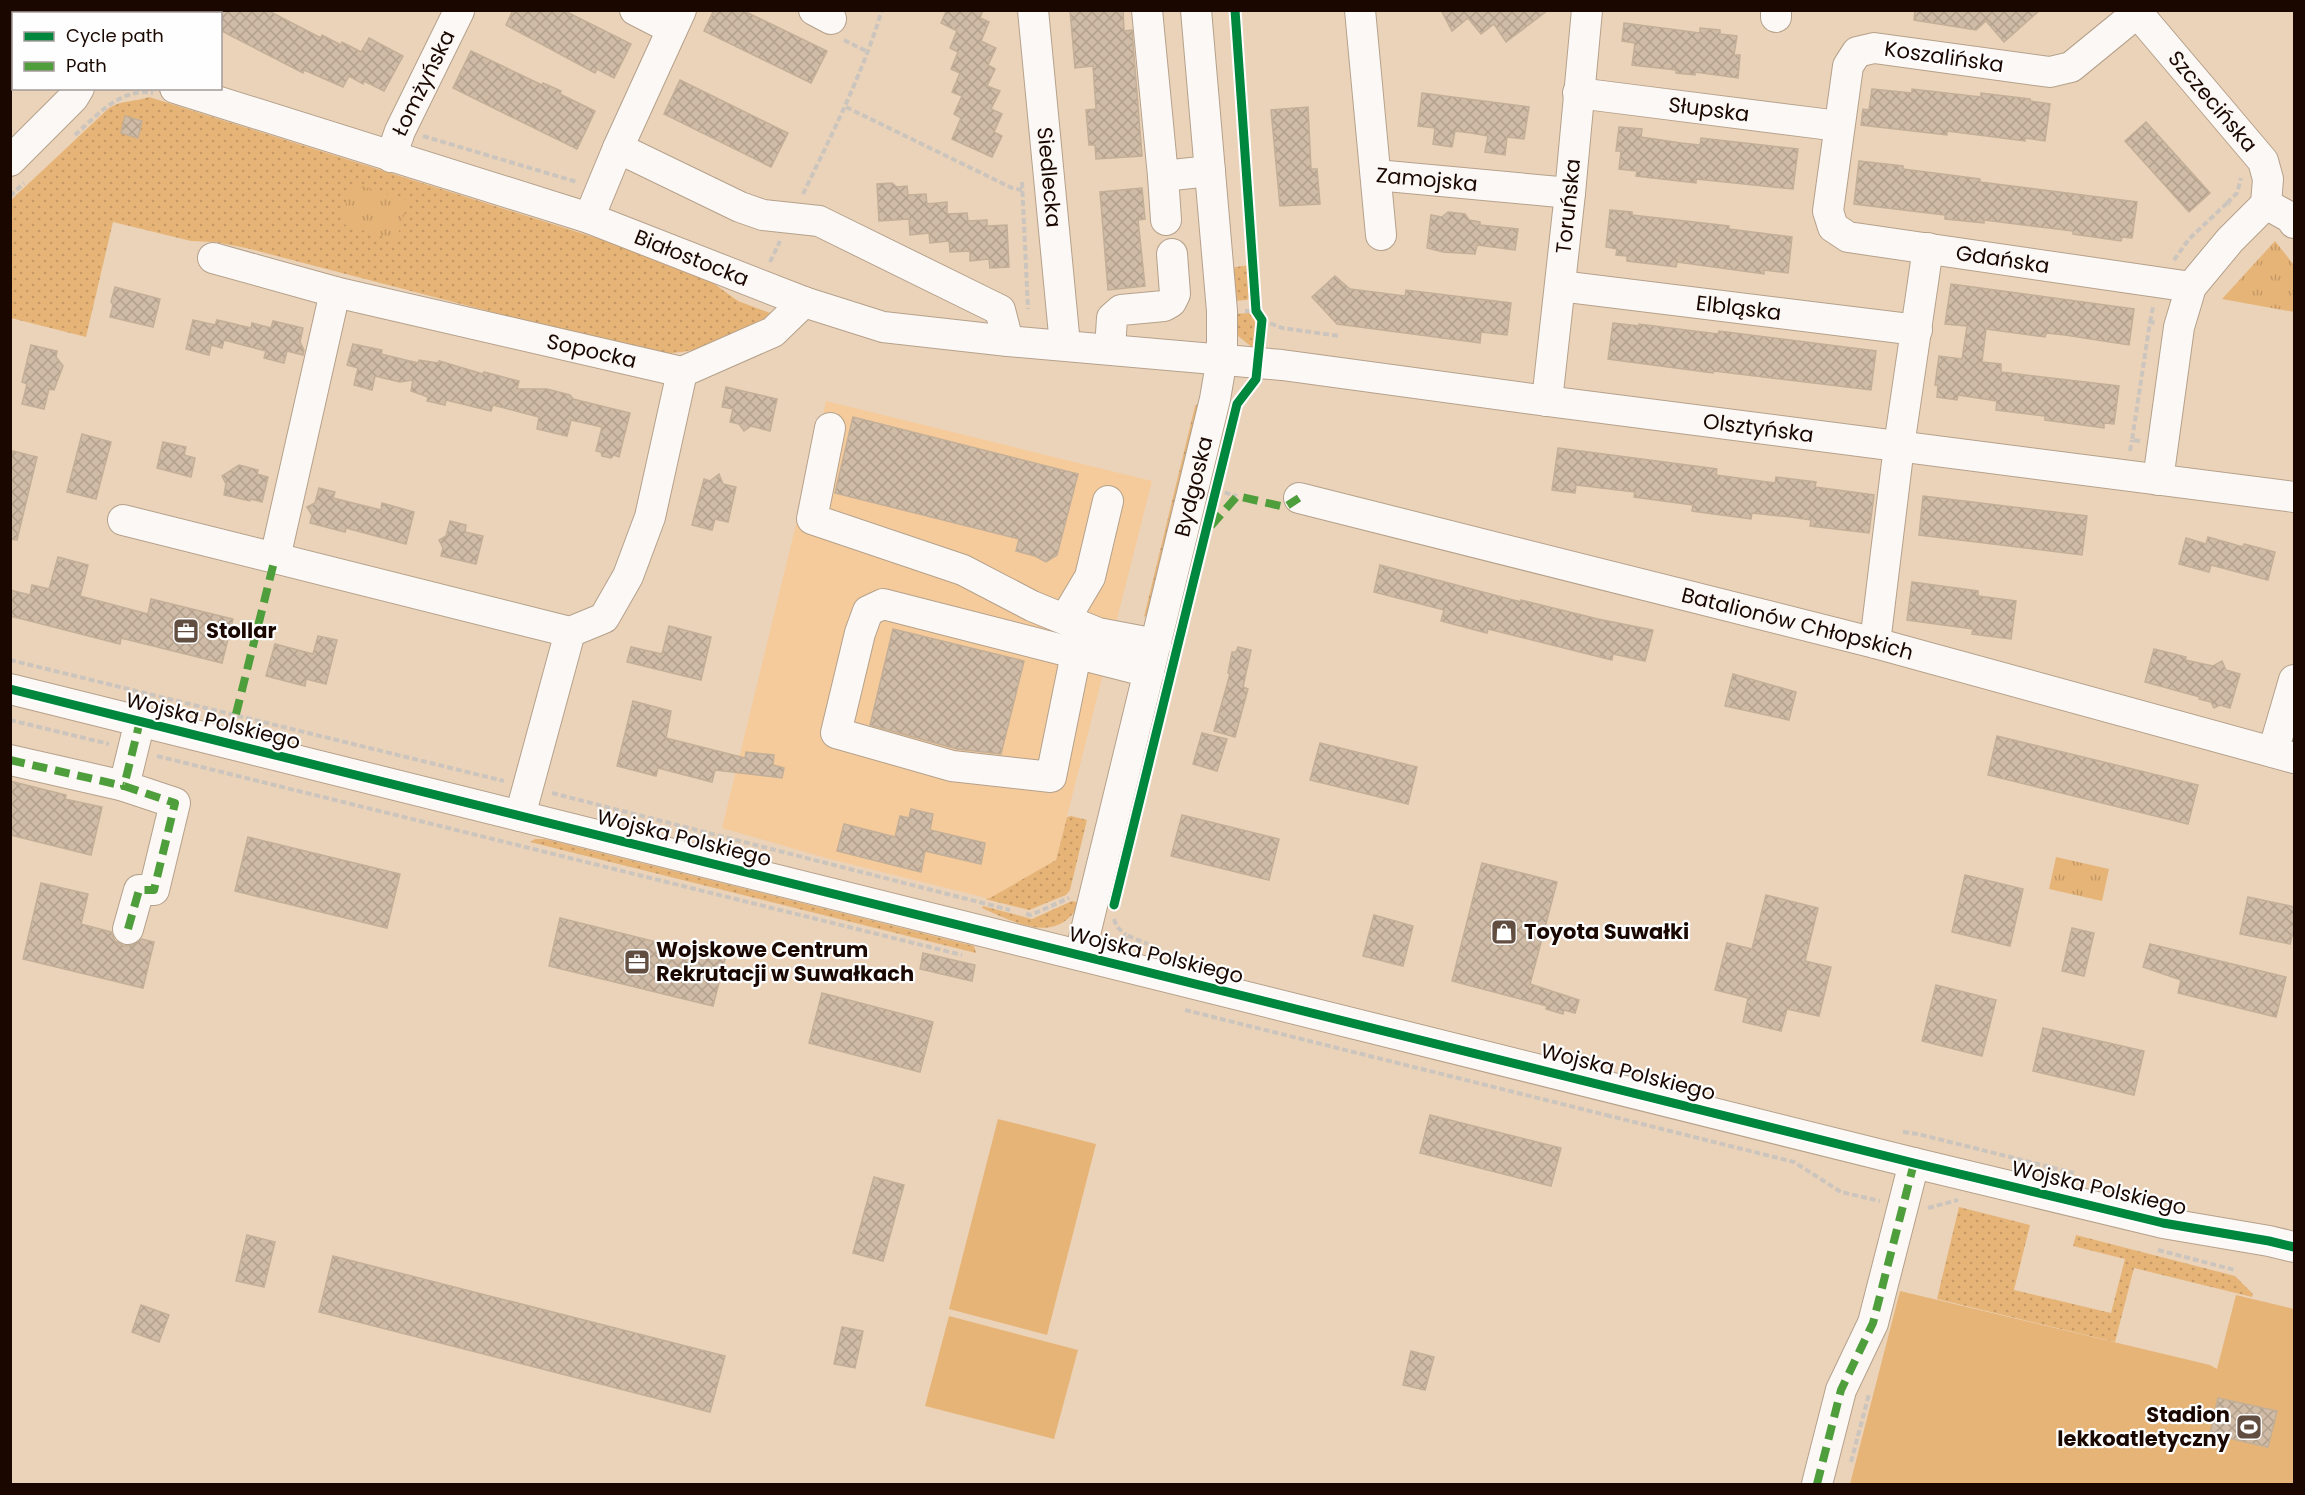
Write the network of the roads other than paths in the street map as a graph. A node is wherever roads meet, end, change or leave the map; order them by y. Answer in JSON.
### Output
{"nodes":[{"id":1,"x":457,"y":10,"type":"edge"},
{"id":2,"x":635,"y":10,"type":"edge"},
{"id":3,"x":1033,"y":10,"type":"edge"},
{"id":4,"x":1147,"y":10,"type":"edge"},
{"id":5,"x":1196,"y":10,"type":"edge"},
{"id":6,"x":1360,"y":10,"type":"edge"},
{"id":7,"x":1587,"y":10,"type":"edge"},
{"id":8,"x":2136,"y":12,"type":"edge"},
{"id":9,"x":677,"y":20,"type":"edge"},
{"id":10,"x":78,"y":90,"type":"edge"},
{"id":11,"x":182,"y":90,"type":"edge"},
{"id":12,"x":1578,"y":93,"type":"junction"},
{"id":13,"x":1839,"y":126,"type":"junction"},
{"id":14,"x":618,"y":148,"type":"junction"},
{"id":15,"x":391,"y":157,"type":"junction"},
{"id":16,"x":10,"y":161,"type":"edge"},
{"id":17,"x":1210,"y":171,"type":"junction"},
{"id":18,"x":1376,"y":175,"type":"junction"},
{"id":19,"x":1163,"y":176,"type":"junction"},
{"id":20,"x":1570,"y":193,"type":"junction"},
{"id":21,"x":2266,"y":204,"type":"junction"},
{"id":22,"x":1828,"y":211,"type":"joint"},
{"id":23,"x":589,"y":218,"type":"junction"},
{"id":24,"x":1166,"y":220,"type":"dead end"},
{"id":25,"x":2295,"y":223,"type":"edge"},
{"id":26,"x":1381,"y":235,"type":"dead end"},
{"id":27,"x":1928,"y":248,"type":"junction"},
{"id":28,"x":1172,"y":254,"type":"dead end"},
{"id":29,"x":213,"y":258,"type":"dead end"},
{"id":30,"x":1560,"y":286,"type":"junction"},
{"id":31,"x":2191,"y":287,"type":"junction"},
{"id":32,"x":335,"y":292,"type":"junction"},
{"id":33,"x":804,"y":302,"type":"junction"},
{"id":34,"x":1917,"y":330,"type":"junction"},
{"id":35,"x":1008,"y":341,"type":"junction"},
{"id":36,"x":1065,"y":345,"type":"junction"},
{"id":37,"x":1110,"y":349,"type":"junction"},
{"id":38,"x":1222,"y":358,"type":"junction"},
{"id":39,"x":682,"y":372,"type":"junction"},
{"id":40,"x":1547,"y":401,"type":"junction"},
{"id":41,"x":830,"y":428,"type":"dead end"},
{"id":42,"x":1899,"y":446,"type":"junction"},
{"id":43,"x":2158,"y":480,"type":"junction"},
{"id":44,"x":2295,"y":497,"type":"edge"},
{"id":45,"x":1299,"y":498,"type":"dead end"},
{"id":46,"x":1108,"y":501,"type":"dead end"},
{"id":47,"x":123,"y":520,"type":"dead end"},
{"id":48,"x":275,"y":558,"type":"junction"},
{"id":49,"x":1065,"y":619,"type":"junction"},
{"id":50,"x":570,"y":632,"type":"junction"},
{"id":51,"x":1875,"y":643,"type":"junction"},
{"id":52,"x":1076,"y":654,"type":"junction"},
{"id":53,"x":1153,"y":658,"type":"junction"},
{"id":54,"x":2295,"y":680,"type":"edge"},
{"id":55,"x":10,"y":689,"type":"edge"},
{"id":56,"x":140,"y":721,"type":"junction"},
{"id":57,"x":2284,"y":755,"type":"edge"},
{"id":58,"x":10,"y":760,"type":"edge"},
{"id":59,"x":124,"y":786,"type":"junction"},
{"id":60,"x":520,"y":816,"type":"junction"},
{"id":61,"x":128,"y":929,"type":"dead end"},
{"id":62,"x":1080,"y":955,"type":"junction"},
{"id":63,"x":1914,"y":1163,"type":"junction"},
{"id":64,"x":2163,"y":1223,"type":"junction"},
{"id":65,"x":2295,"y":1247,"type":"edge"},
{"id":66,"x":2295,"y":1268,"type":"edge"},
{"id":67,"x":1817,"y":1485,"type":"edge"}],
"edges":[{"from":1,"to":15,"type":"street","name":"Łomżyńska"},
{"from":2,"to":9,"type":"street"},
{"from":3,"to":36,"type":"street","name":"Siedlecka"},
{"from":4,"to":19,"type":"street"},
{"from":5,"to":17,"type":"street","name":"Bydgoska"},
{"from":6,"to":18,"type":"street","name":"Zamojska"},
{"from":7,"to":12,"type":"street","name":"Toruńska"},
{"from":8,"to":13,"type":"street","name":"Koszalińska"},
{"from":8,"to":21,"type":"street","name":"Szczecińska"},
{"from":9,"to":14,"type":"street"},
{"from":10,"to":16,"type":"street"},
{"from":11,"to":15,"type":"street","name":"Białostocka"},
{"from":12,"to":13,"type":"street","name":"Słupska"},
{"from":12,"to":20,"type":"street","name":"Toruńska"},
{"from":13,"to":22,"type":"street","name":"Koszalińska"},
{"from":14,"to":23,"type":"street"},
{"from":14,"to":35,"type":"street"},
{"from":15,"to":23,"type":"street","name":"Białostocka"},
{"from":17,"to":19,"type":"street"},
{"from":17,"to":38,"type":"street","name":"Bydgoska"},
{"from":18,"to":20,"type":"street","name":"Zamojska"},
{"from":18,"to":26,"type":"street"},
{"from":19,"to":24,"type":"street"},
{"from":20,"to":30,"type":"street","name":"Toruńska"},
{"from":21,"to":25,"type":"street"},
{"from":21,"to":31,"type":"street"},
{"from":22,"to":27,"type":"street","name":"Gdańska"},
{"from":23,"to":33,"type":"street","name":"Białostocka"},
{"from":27,"to":31,"type":"street","name":"Gdańska"},
{"from":27,"to":34,"type":"street"},
{"from":28,"to":37,"type":"street"},
{"from":29,"to":32,"type":"street","name":"Sopocka"},
{"from":30,"to":34,"type":"street","name":"Elbląska"},
{"from":30,"to":40,"type":"street","name":"Toruńska"},
{"from":31,"to":43,"type":"street"},
{"from":32,"to":39,"type":"street","name":"Sopocka"},
{"from":32,"to":48,"type":"street"},
{"from":33,"to":35,"type":"street","name":"Białostocka"},
{"from":33,"to":39,"type":"street"},
{"from":34,"to":42,"type":"street"},
{"from":35,"to":36,"type":"street","name":"Białostocka"},
{"from":36,"to":37,"type":"street","name":"Białostocka"},
{"from":37,"to":38,"type":"street","name":"Białostocka"},
{"from":38,"to":40,"type":"street","name":"Olsztyńska"},
{"from":38,"to":53,"type":"street","name":"Bydgoska"},
{"from":39,"to":50,"type":"street"},
{"from":40,"to":42,"type":"street","name":"Olsztyńska"},
{"from":41,"to":49,"type":"street"},
{"from":42,"to":43,"type":"street","name":"Olsztyńska"},
{"from":42,"to":51,"type":"street"},
{"from":43,"to":44,"type":"street","name":"Olsztyńska"},
{"from":45,"to":51,"type":"street","name":"Batalionów Chłopskich"},
{"from":46,"to":49,"type":"street"},
{"from":47,"to":48,"type":"street"},
{"from":48,"to":50,"type":"street"},
{"from":49,"to":53,"type":"street"},
{"from":50,"to":60,"type":"street"},
{"from":51,"to":57,"type":"street","name":"Batalionów Chłopskich"},
{"from":52,"to":52,"type":"street"},
{"from":52,"to":53,"type":"street"},
{"from":53,"to":62,"type":"street","name":"Bydgoska"},
{"from":54,"to":57,"type":"street"},
{"from":55,"to":56,"type":"street","name":"Wojska Polskiego"},
{"from":56,"to":59,"type":"street"},
{"from":56,"to":60,"type":"street","name":"Wojska Polskiego"},
{"from":58,"to":59,"type":"street"},
{"from":59,"to":61,"type":"street"},
{"from":60,"to":62,"type":"street","name":"Wojska Polskiego"},
{"from":62,"to":63,"type":"street","name":"Wojska Polskiego"},
{"from":63,"to":64,"type":"street","name":"Wojska Polskiego"},
{"from":63,"to":67,"type":"street"},
{"from":64,"to":65,"type":"street","name":"Wojska Polskiego"},
{"from":64,"to":66,"type":"street","name":"Wojska Polskiego"}]}
